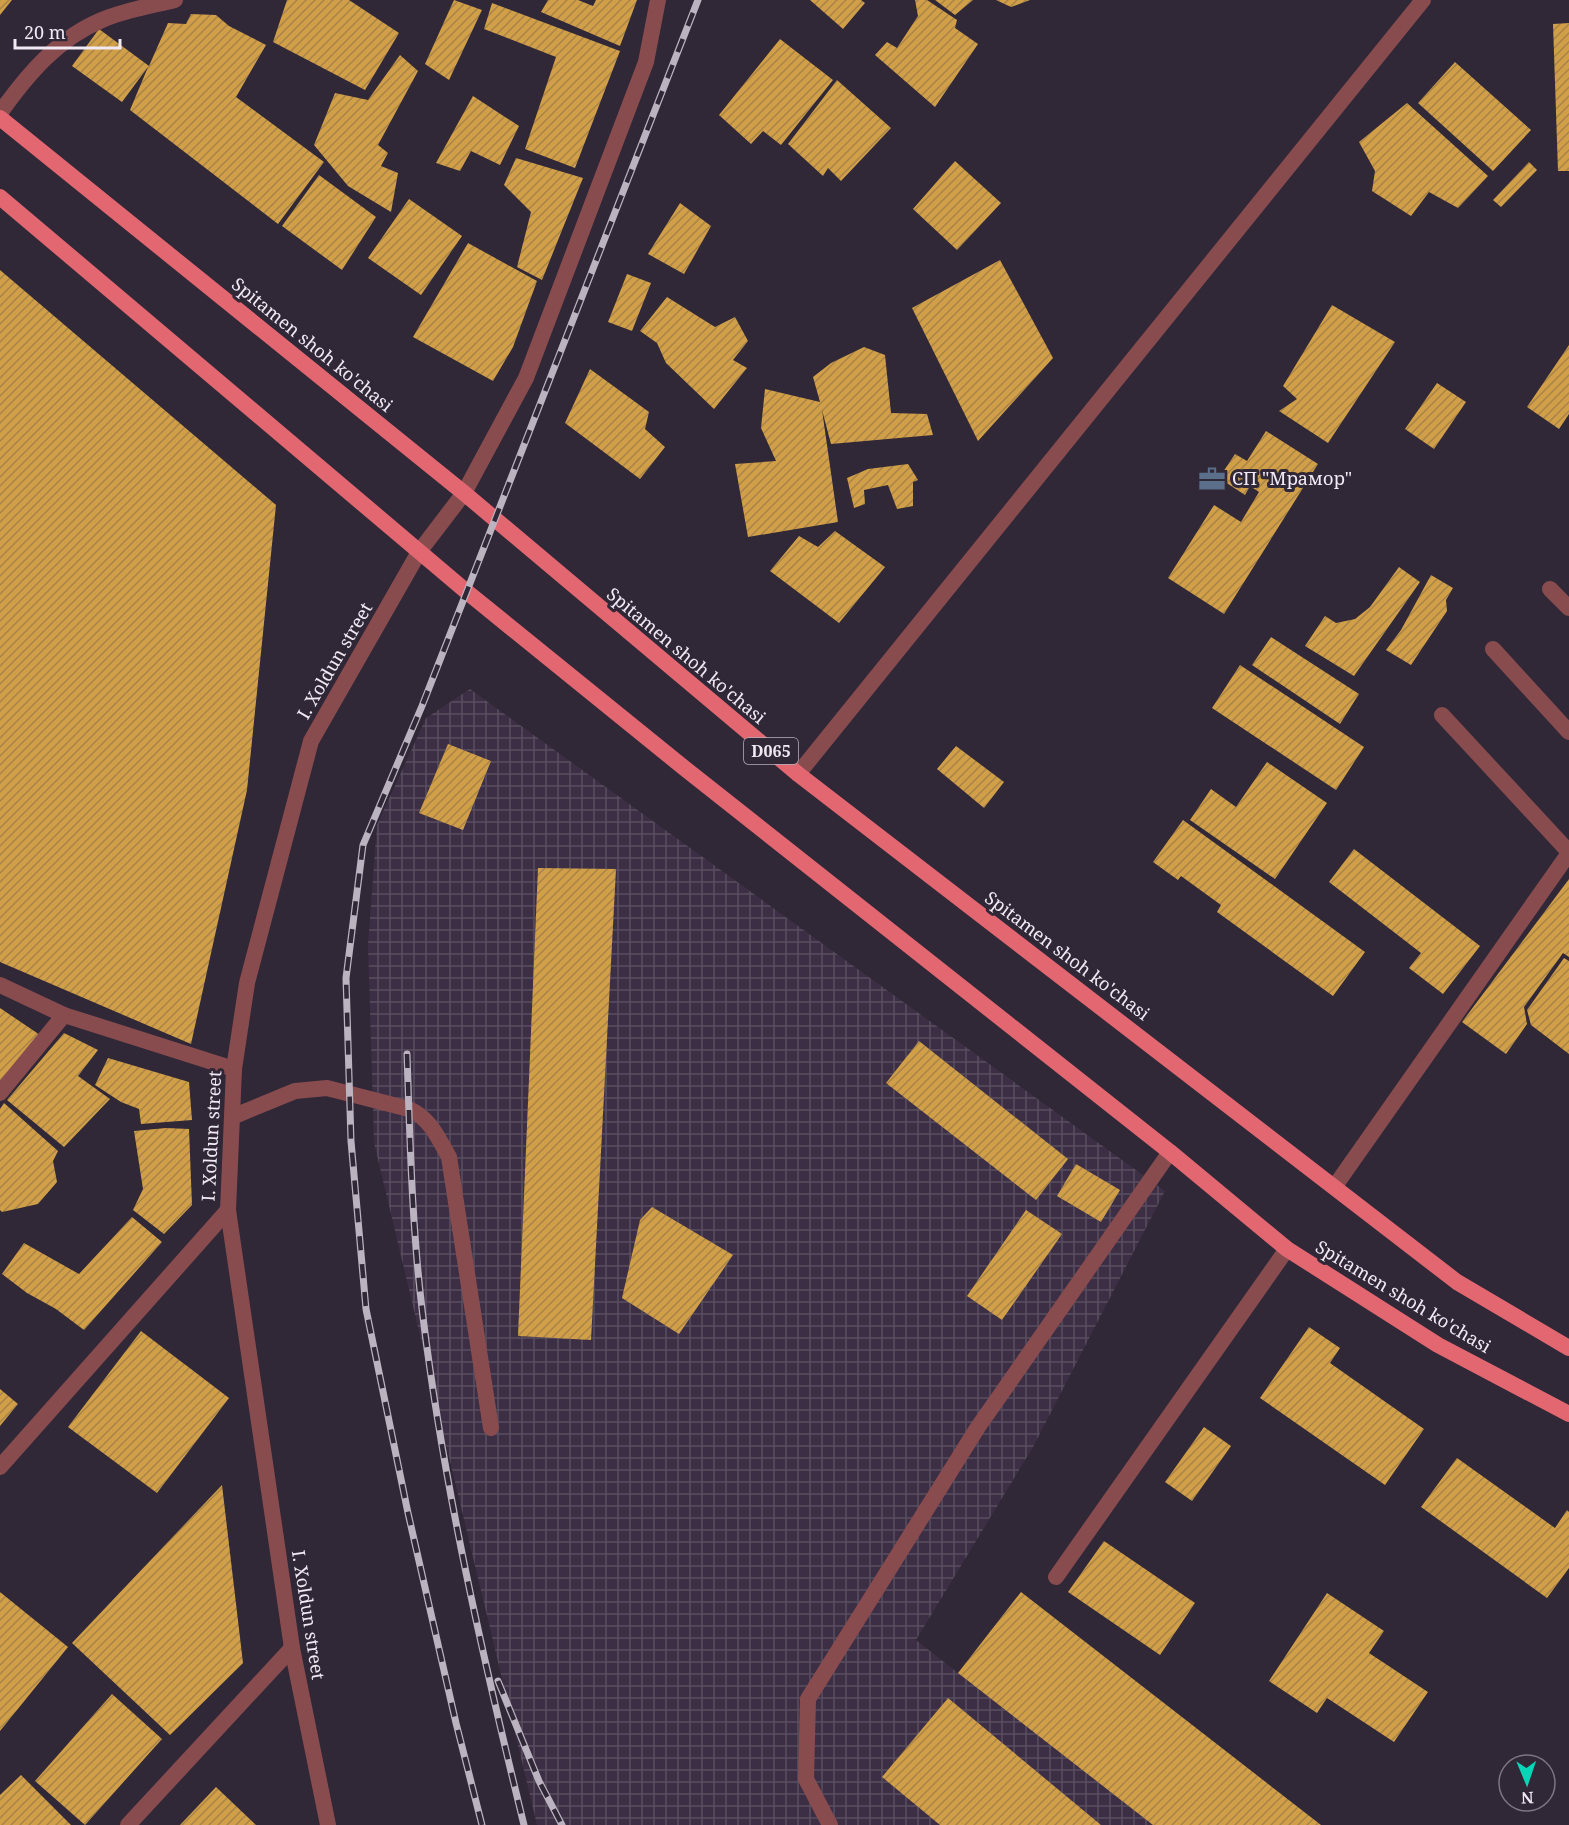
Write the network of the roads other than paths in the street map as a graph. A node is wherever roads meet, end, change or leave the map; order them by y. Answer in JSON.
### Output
{"nodes":[{"id":1,"x":175,"y":0,"type":"edge"},
{"id":2,"x":658,"y":0,"type":"edge"},
{"id":3,"x":1423,"y":0,"type":"edge"},
{"id":4,"x":0,"y":113,"type":"edge"},
{"id":5,"x":0,"y":118,"type":"edge"},
{"id":6,"x":0,"y":197,"type":"edge"},
{"id":7,"x":464,"y":493,"type":"junction"},
{"id":8,"x":419,"y":552,"type":"junction"},
{"id":9,"x":1550,"y":589,"type":"dead end"},
{"id":10,"x":1569,"y":608,"type":"edge"},
{"id":11,"x":1493,"y":649,"type":"dead end"},
{"id":12,"x":1442,"y":716,"type":"dead end"},
{"id":13,"x":1569,"y":732,"type":"edge"},
{"id":14,"x":798,"y":774,"type":"junction"},
{"id":15,"x":1569,"y":852,"type":"edge"},
{"id":16,"x":0,"y":985,"type":"edge"},
{"id":17,"x":64,"y":1015,"type":"junction"},
{"id":18,"x":234,"y":1069,"type":"junction"},
{"id":19,"x":0,"y":1093,"type":"edge"},
{"id":20,"x":232,"y":1117,"type":"junction"},
{"id":21,"x":1170,"y":1152,"type":"junction"},
{"id":22,"x":1335,"y":1186,"type":"junction"},
{"id":23,"x":228,"y":1210,"type":"junction"},
{"id":24,"x":1287,"y":1249,"type":"junction"},
{"id":25,"x":1569,"y":1348,"type":"edge"},
{"id":26,"x":1569,"y":1414,"type":"edge"},
{"id":27,"x":491,"y":1428,"type":"dead end"},
{"id":28,"x":0,"y":1467,"type":"edge"},
{"id":29,"x":1056,"y":1577,"type":"dead end"},
{"id":30,"x":292,"y":1648,"type":"junction"},
{"id":31,"x":128,"y":1825,"type":"edge"},
{"id":32,"x":328,"y":1825,"type":"edge"},
{"id":33,"x":830,"y":1825,"type":"edge"}],
"edges":[{"from":1,"to":4,"type":"street"},
{"from":2,"to":7,"type":"street","name":"I. Xoldun street"},
{"from":3,"to":14,"type":"street"},
{"from":5,"to":7,"type":"main road","name":"Spitamen shoh ko'chasi","number":"D065"},
{"from":6,"to":8,"type":"main road","name":"Spitamen shoh ko'chasi"},
{"from":7,"to":8,"type":"street","name":"I. Xoldun street"},
{"from":7,"to":14,"type":"main road","name":"Spitamen shoh ko'chasi","number":"D065"},
{"from":8,"to":18,"type":"street","name":"I. Xoldun street"},
{"from":8,"to":21,"type":"main road","name":"Spitamen shoh ko'chasi"},
{"from":9,"to":10,"type":"street"},
{"from":11,"to":13,"type":"street"},
{"from":12,"to":15,"type":"street"},
{"from":14,"to":22,"type":"main road","name":"Spitamen shoh ko'chasi","number":"D065"},
{"from":15,"to":22,"type":"street"},
{"from":16,"to":17,"type":"street"},
{"from":17,"to":18,"type":"street"},
{"from":17,"to":19,"type":"street"},
{"from":18,"to":20,"type":"street","name":"I. Xoldun street"},
{"from":20,"to":23,"type":"street","name":"I. Xoldun street"},
{"from":20,"to":27,"type":"street"},
{"from":21,"to":24,"type":"main road","name":"Spitamen shoh ko'chasi"},
{"from":21,"to":33,"type":"street"},
{"from":22,"to":25,"type":"main road","name":"Spitamen shoh ko'chasi","number":"D065"},
{"from":23,"to":28,"type":"street"},
{"from":23,"to":30,"type":"street","name":"I. Xoldun street"},
{"from":24,"to":26,"type":"main road","name":"Spitamen shoh ko'chasi"},
{"from":24,"to":29,"type":"street"},
{"from":30,"to":31,"type":"street"},
{"from":30,"to":32,"type":"street","name":"I. Xoldun street"}]}
